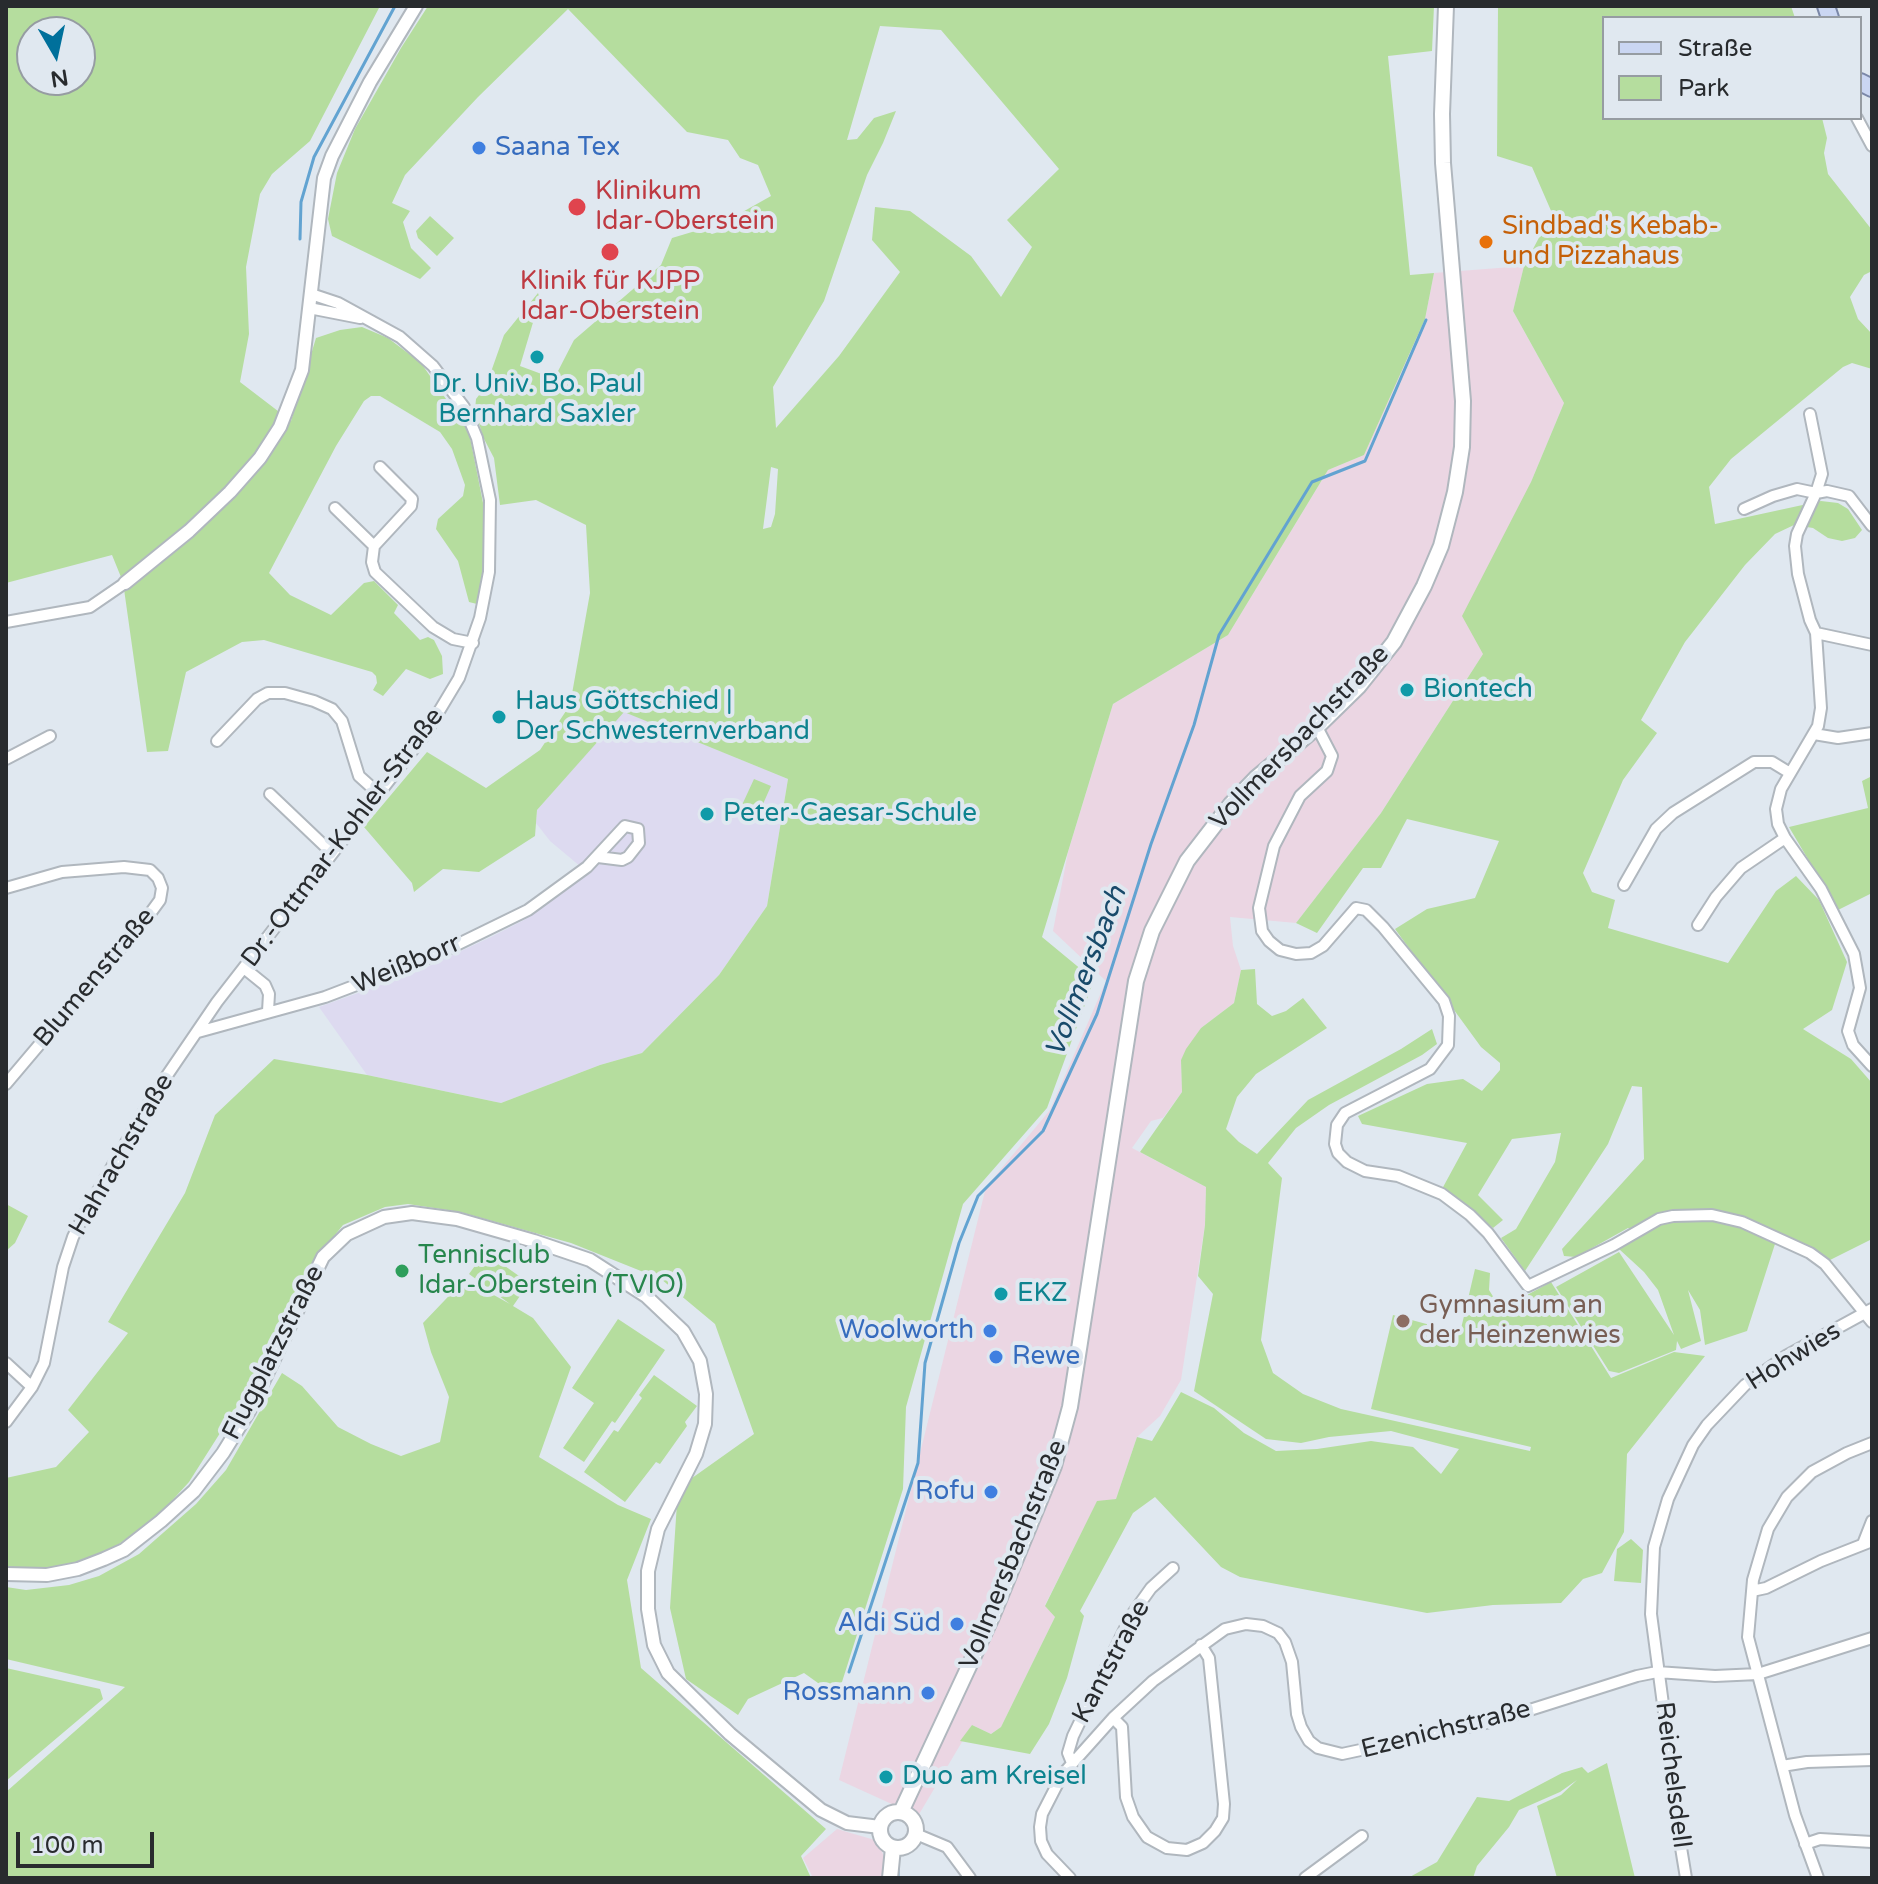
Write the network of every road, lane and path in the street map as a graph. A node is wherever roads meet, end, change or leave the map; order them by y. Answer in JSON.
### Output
{"nodes":[{"id":1,"x":416,"y":6,"type":"edge"},
{"id":2,"x":1446,"y":6,"type":"edge"},
{"id":3,"x":1858,"y":120,"type":"edge"},
{"id":4,"x":1872,"y":146,"type":"edge"},
{"id":5,"x":310,"y":301,"type":"junction"},
{"id":6,"x":1810,"y":414,"type":"dead end"},
{"id":7,"x":380,"y":467,"type":"dead end"},
{"id":8,"x":1816,"y":493,"type":"junction"},
{"id":9,"x":335,"y":508,"type":"dead end"},
{"id":10,"x":1744,"y":509,"type":"dead end"},
{"id":11,"x":1872,"y":526,"type":"edge"},
{"id":12,"x":374,"y":546,"type":"junction"},
{"id":13,"x":125,"y":583,"type":"joint"},
{"id":14,"x":6,"y":622,"type":"edge"},
{"id":15,"x":1816,"y":633,"type":"junction"},
{"id":16,"x":473,"y":643,"type":"junction"},
{"id":17,"x":1872,"y":645,"type":"edge"},
{"id":18,"x":1317,"y":727,"type":"junction"},
{"id":19,"x":1872,"y":733,"type":"edge"},
{"id":20,"x":1814,"y":734,"type":"junction"},
{"id":21,"x":50,"y":736,"type":"dead end"},
{"id":22,"x":217,"y":741,"type":"dead end"},
{"id":23,"x":6,"y":759,"type":"edge"},
{"id":24,"x":1790,"y":773,"type":"junction"},
{"id":25,"x":270,"y":794,"type":"dead end"},
{"id":26,"x":379,"y":794,"type":"junction"},
{"id":27,"x":1785,"y":838,"type":"junction"},
{"id":28,"x":332,"y":853,"type":"junction"},
{"id":29,"x":598,"y":857,"type":"dead end"},
{"id":30,"x":1624,"y":885,"type":"dead end"},
{"id":31,"x":6,"y":888,"type":"edge"},
{"id":32,"x":1698,"y":925,"type":"dead end"},
{"id":33,"x":244,"y":968,"type":"junction"},
{"id":34,"x":229,"y":987,"type":"joint"},
{"id":35,"x":217,"y":1002,"type":"junction"},
{"id":36,"x":268,"y":1011,"type":"junction"},
{"id":37,"x":236,"y":1020,"type":"junction"},
{"id":38,"x":198,"y":1032,"type":"junction"},
{"id":39,"x":1872,"y":1066,"type":"edge"},
{"id":40,"x":6,"y":1084,"type":"edge"},
{"id":41,"x":1870,"y":1315,"type":"edge"},
{"id":42,"x":6,"y":1363,"type":"edge"},
{"id":43,"x":32,"y":1387,"type":"junction"},
{"id":44,"x":6,"y":1422,"type":"edge"},
{"id":45,"x":1872,"y":1443,"type":"edge"},
{"id":46,"x":1872,"y":1521,"type":"edge"},
{"id":47,"x":1868,"y":1542,"type":"edge"},
{"id":48,"x":1173,"y":1568,"type":"dead end"},
{"id":49,"x":6,"y":1574,"type":"edge"},
{"id":50,"x":1752,"y":1591,"type":"junction"},
{"id":51,"x":1872,"y":1638,"type":"edge"},
{"id":52,"x":1201,"y":1645,"type":"junction"},
{"id":53,"x":1657,"y":1672,"type":"junction"},
{"id":54,"x":1758,"y":1674,"type":"junction"},
{"id":55,"x":1113,"y":1718,"type":"junction"},
{"id":56,"x":1872,"y":1760,"type":"edge"},
{"id":57,"x":1072,"y":1763,"type":"junction"},
{"id":58,"x":1782,"y":1766,"type":"junction"},
{"id":59,"x":901,"y":1812,"type":"junction"},
{"id":60,"x":880,"y":1827,"type":"junction"},
{"id":61,"x":916,"y":1834,"type":"junction"},
{"id":62,"x":1362,"y":1836,"type":"dead end"},
{"id":63,"x":1872,"y":1842,"type":"edge"},
{"id":64,"x":1805,"y":1844,"type":"junction"},
{"id":65,"x":893,"y":1848,"type":"junction"},
{"id":66,"x":890,"y":1878,"type":"edge"},
{"id":67,"x":970,"y":1878,"type":"edge"},
{"id":68,"x":1070,"y":1878,"type":"edge"},
{"id":69,"x":1305,"y":1878,"type":"edge"},
{"id":70,"x":1686,"y":1878,"type":"edge"},
{"id":71,"x":1818,"y":1878,"type":"edge"}],
"edges":[{"from":1,"to":5,"type":"street"},
{"from":2,"to":18,"type":"main road","name":"Vollmersbachstraße"},
{"from":3,"to":4,"type":"street"},
{"from":5,"to":13,"type":"street"},
{"from":5,"to":16,"type":"street","name":"Dr.-Ottmar-Kohler-Straße"},
{"from":6,"to":8,"type":"street"},
{"from":7,"to":12,"type":"street"},
{"from":8,"to":10,"type":"street"},
{"from":8,"to":11,"type":"street"},
{"from":8,"to":15,"type":"street"},
{"from":9,"to":12,"type":"street"},
{"from":12,"to":16,"type":"street"},
{"from":13,"to":14,"type":"street"},
{"from":15,"to":17,"type":"street"},
{"from":15,"to":20,"type":"street"},
{"from":16,"to":26,"type":"street","name":"Dr.-Ottmar-Kohler-Straße"},
{"from":18,"to":41,"type":"street"},
{"from":18,"to":59,"type":"main road","name":"Vollmersbachstraße"},
{"from":19,"to":20,"type":"street"},
{"from":20,"to":24,"type":"street"},
{"from":21,"to":23,"type":"street"},
{"from":22,"to":26,"type":"street"},
{"from":24,"to":27,"type":"street"},
{"from":24,"to":30,"type":"street"},
{"from":25,"to":28,"type":"street"},
{"from":26,"to":28,"type":"street","name":"Dr.-Ottmar-Kohler-Straße"},
{"from":27,"to":32,"type":"street"},
{"from":27,"to":39,"type":"street"},
{"from":28,"to":33,"type":"street","name":"Dr.-Ottmar-Kohler-Straße"},
{"from":29,"to":36,"type":"street","name":"Weißborr"},
{"from":31,"to":40,"type":"street","name":"Blumenstraße"},
{"from":33,"to":34,"type":"street","name":"Dr.-Ottmar-Kohler-Straße"},
{"from":33,"to":36,"type":"street"},
{"from":34,"to":35,"type":"street","name":"Hahrachstraße"},
{"from":35,"to":37,"type":"street"},
{"from":35,"to":38,"type":"street","name":"Hahrachstraße"},
{"from":36,"to":37,"type":"street","name":"Weißborr"},
{"from":37,"to":38,"type":"street","name":"Weißborr"},
{"from":38,"to":43,"type":"street","name":"Hahrachstraße"},
{"from":41,"to":53,"type":"street","name":"Hohwies"},
{"from":42,"to":43,"type":"street"},
{"from":43,"to":44,"type":"street","name":"Hahrachstraße"},
{"from":45,"to":50,"type":"street"},
{"from":46,"to":47,"type":"street"},
{"from":47,"to":50,"type":"street"},
{"from":48,"to":57,"type":"street","name":"Kantstraße"},
{"from":49,"to":60,"type":"street","name":"Flugplatzstraße"},
{"from":50,"to":54,"type":"street"},
{"from":51,"to":54,"type":"street","name":"Ezenichstraße"},
{"from":52,"to":53,"type":"street","name":"Ezenichstraße"},
{"from":52,"to":55,"type":"street","name":"Ezenichstraße"},
{"from":52,"to":55,"type":"street"},
{"from":53,"to":54,"type":"street","name":"Ezenichstraße"},
{"from":53,"to":70,"type":"street","name":"Reichelsdell"},
{"from":54,"to":58,"type":"street"},
{"from":55,"to":57,"type":"street","name":"Ezenichstraße"},
{"from":56,"to":58,"type":"street"},
{"from":57,"to":68,"type":"street","name":"Ezenichstraße"},
{"from":58,"to":64,"type":"street"},
{"from":59,"to":60,"type":"main road"},
{"from":59,"to":61,"type":"main road"},
{"from":60,"to":65,"type":"main road"},
{"from":61,"to":65,"type":"main road"},
{"from":61,"to":67,"type":"street"},
{"from":62,"to":69,"type":"street"},
{"from":63,"to":64,"type":"street"},
{"from":64,"to":71,"type":"street"},
{"from":65,"to":66,"type":"main road"}]}
